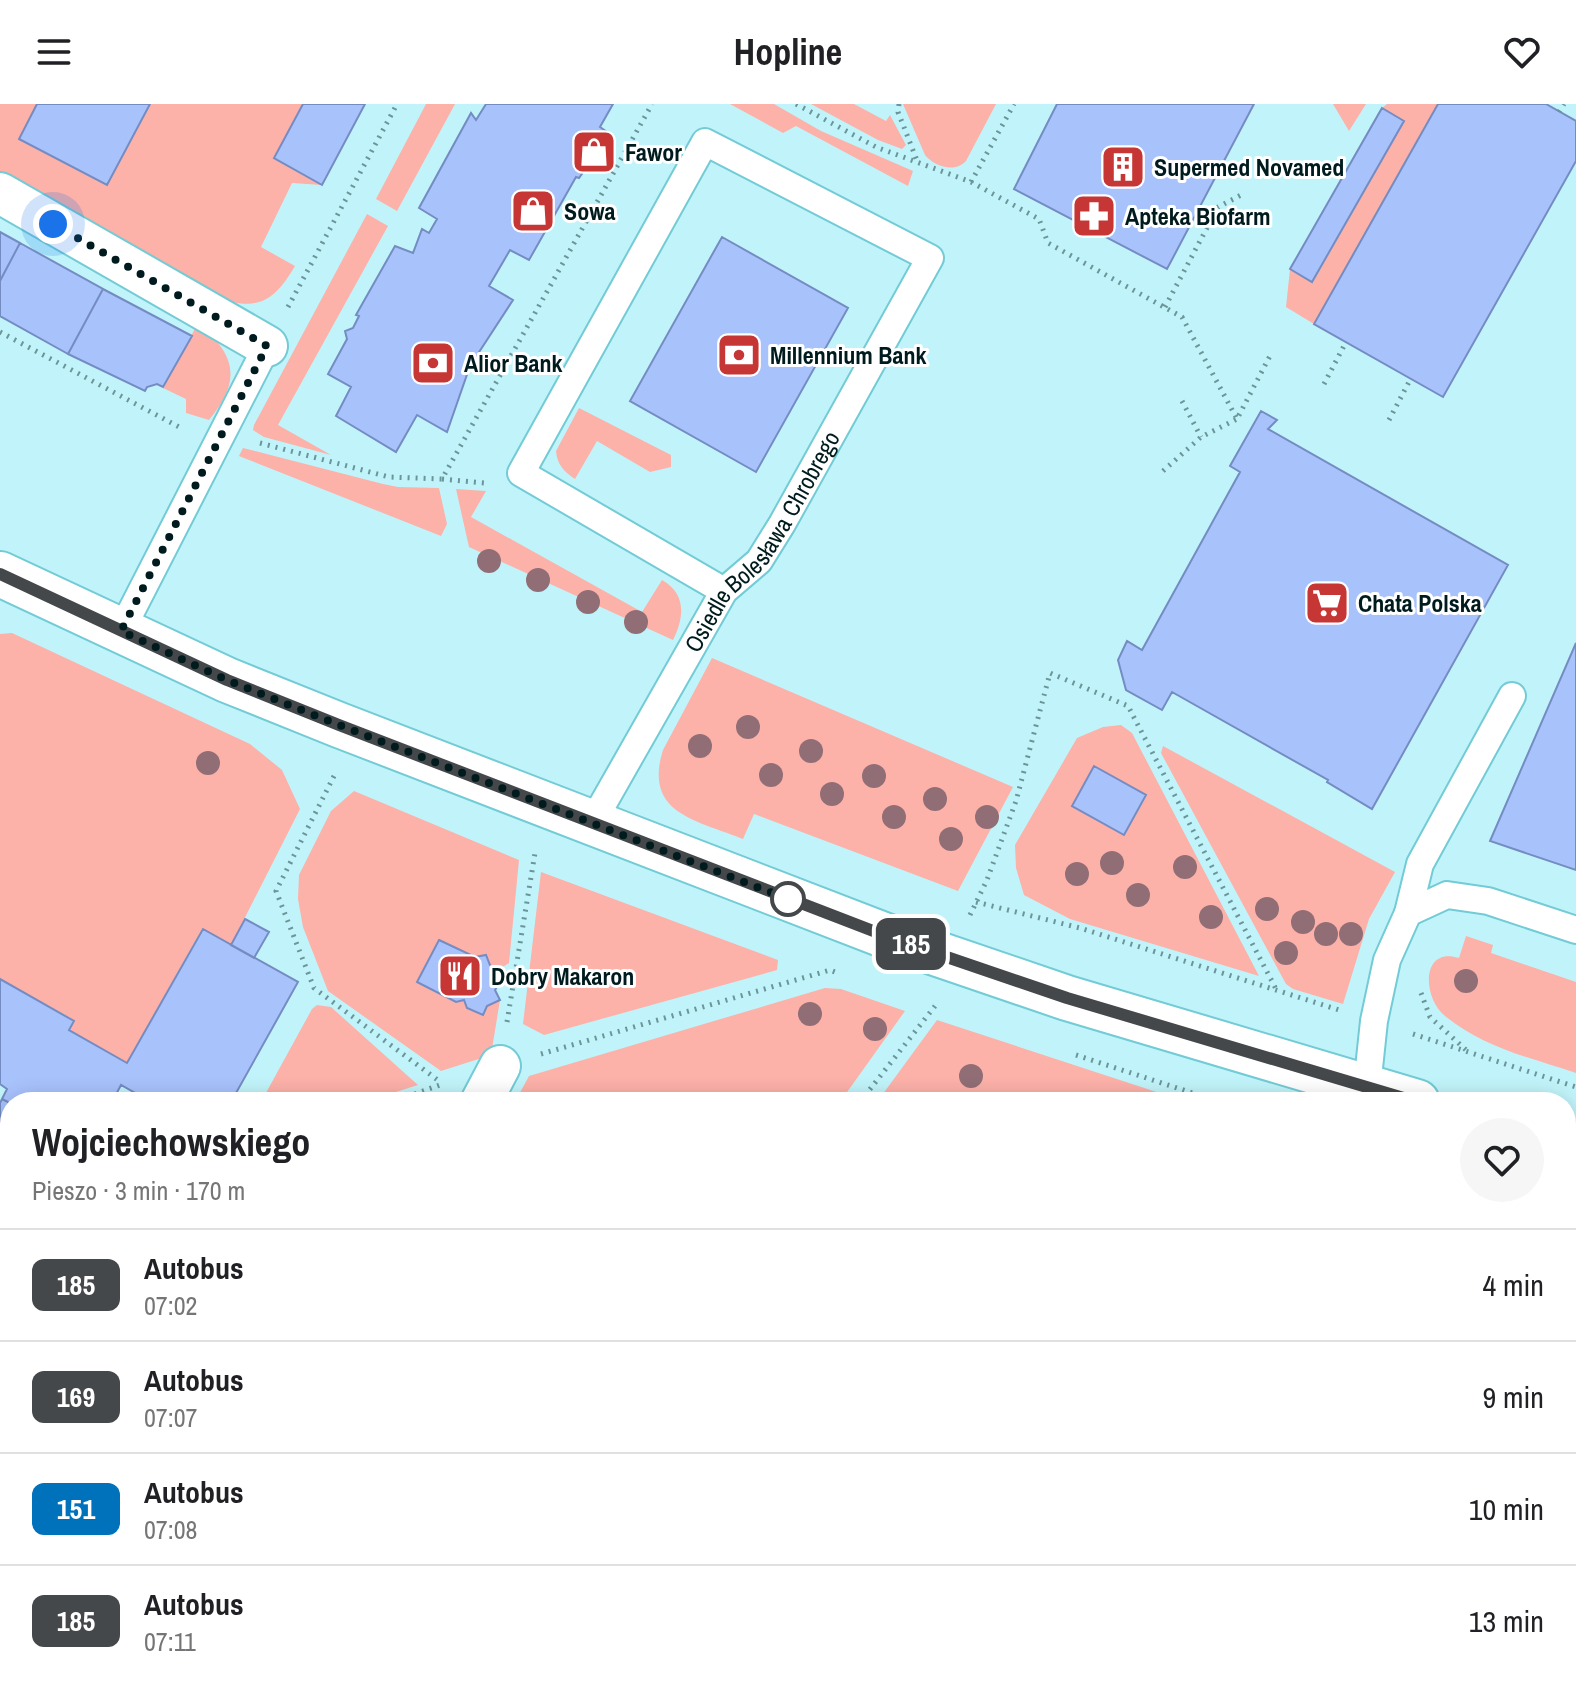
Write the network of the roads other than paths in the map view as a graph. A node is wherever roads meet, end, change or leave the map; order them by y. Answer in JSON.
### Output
{"nodes":[{"id":1,"x":0,"y":193,"type":"edge"},
{"id":2,"x":267,"y":346,"type":"joint"},
{"id":3,"x":0,"y":574,"type":"edge"},
{"id":4,"x":724,"y":591,"type":"junction"},
{"id":5,"x":121,"y":631,"type":"junction"},
{"id":6,"x":1512,"y":696,"type":"dead end"},
{"id":7,"x":592,"y":823,"type":"junction"},
{"id":8,"x":1408,"y":913,"type":"junction"},
{"id":9,"x":1576,"y":930,"type":"edge"},
{"id":10,"x":500,"y":1066,"type":"road end"},
{"id":11,"x":1367,"y":1087,"type":"junction"},
{"id":12,"x":486,"y":1092,"type":"edge"},
{"id":13,"x":1384,"y":1092,"type":"edge"}],
"edges":[{"from":1,"to":2,"type":"street"},
{"from":2,"to":5,"type":"lane"},
{"from":3,"to":5,"type":"street"},
{"from":4,"to":4,"type":"lane","name":"Osiedle Bolesława Chrobrego"},
{"from":4,"to":7,"type":"lane","name":"Osiedle Bolesława Chrobrego"},
{"from":5,"to":7,"type":"street"},
{"from":6,"to":8,"type":"lane"},
{"from":7,"to":11,"type":"street"},
{"from":8,"to":9,"type":"lane"},
{"from":8,"to":11,"type":"lane"},
{"from":10,"to":12,"type":"street"},
{"from":11,"to":13,"type":"street"}]}
